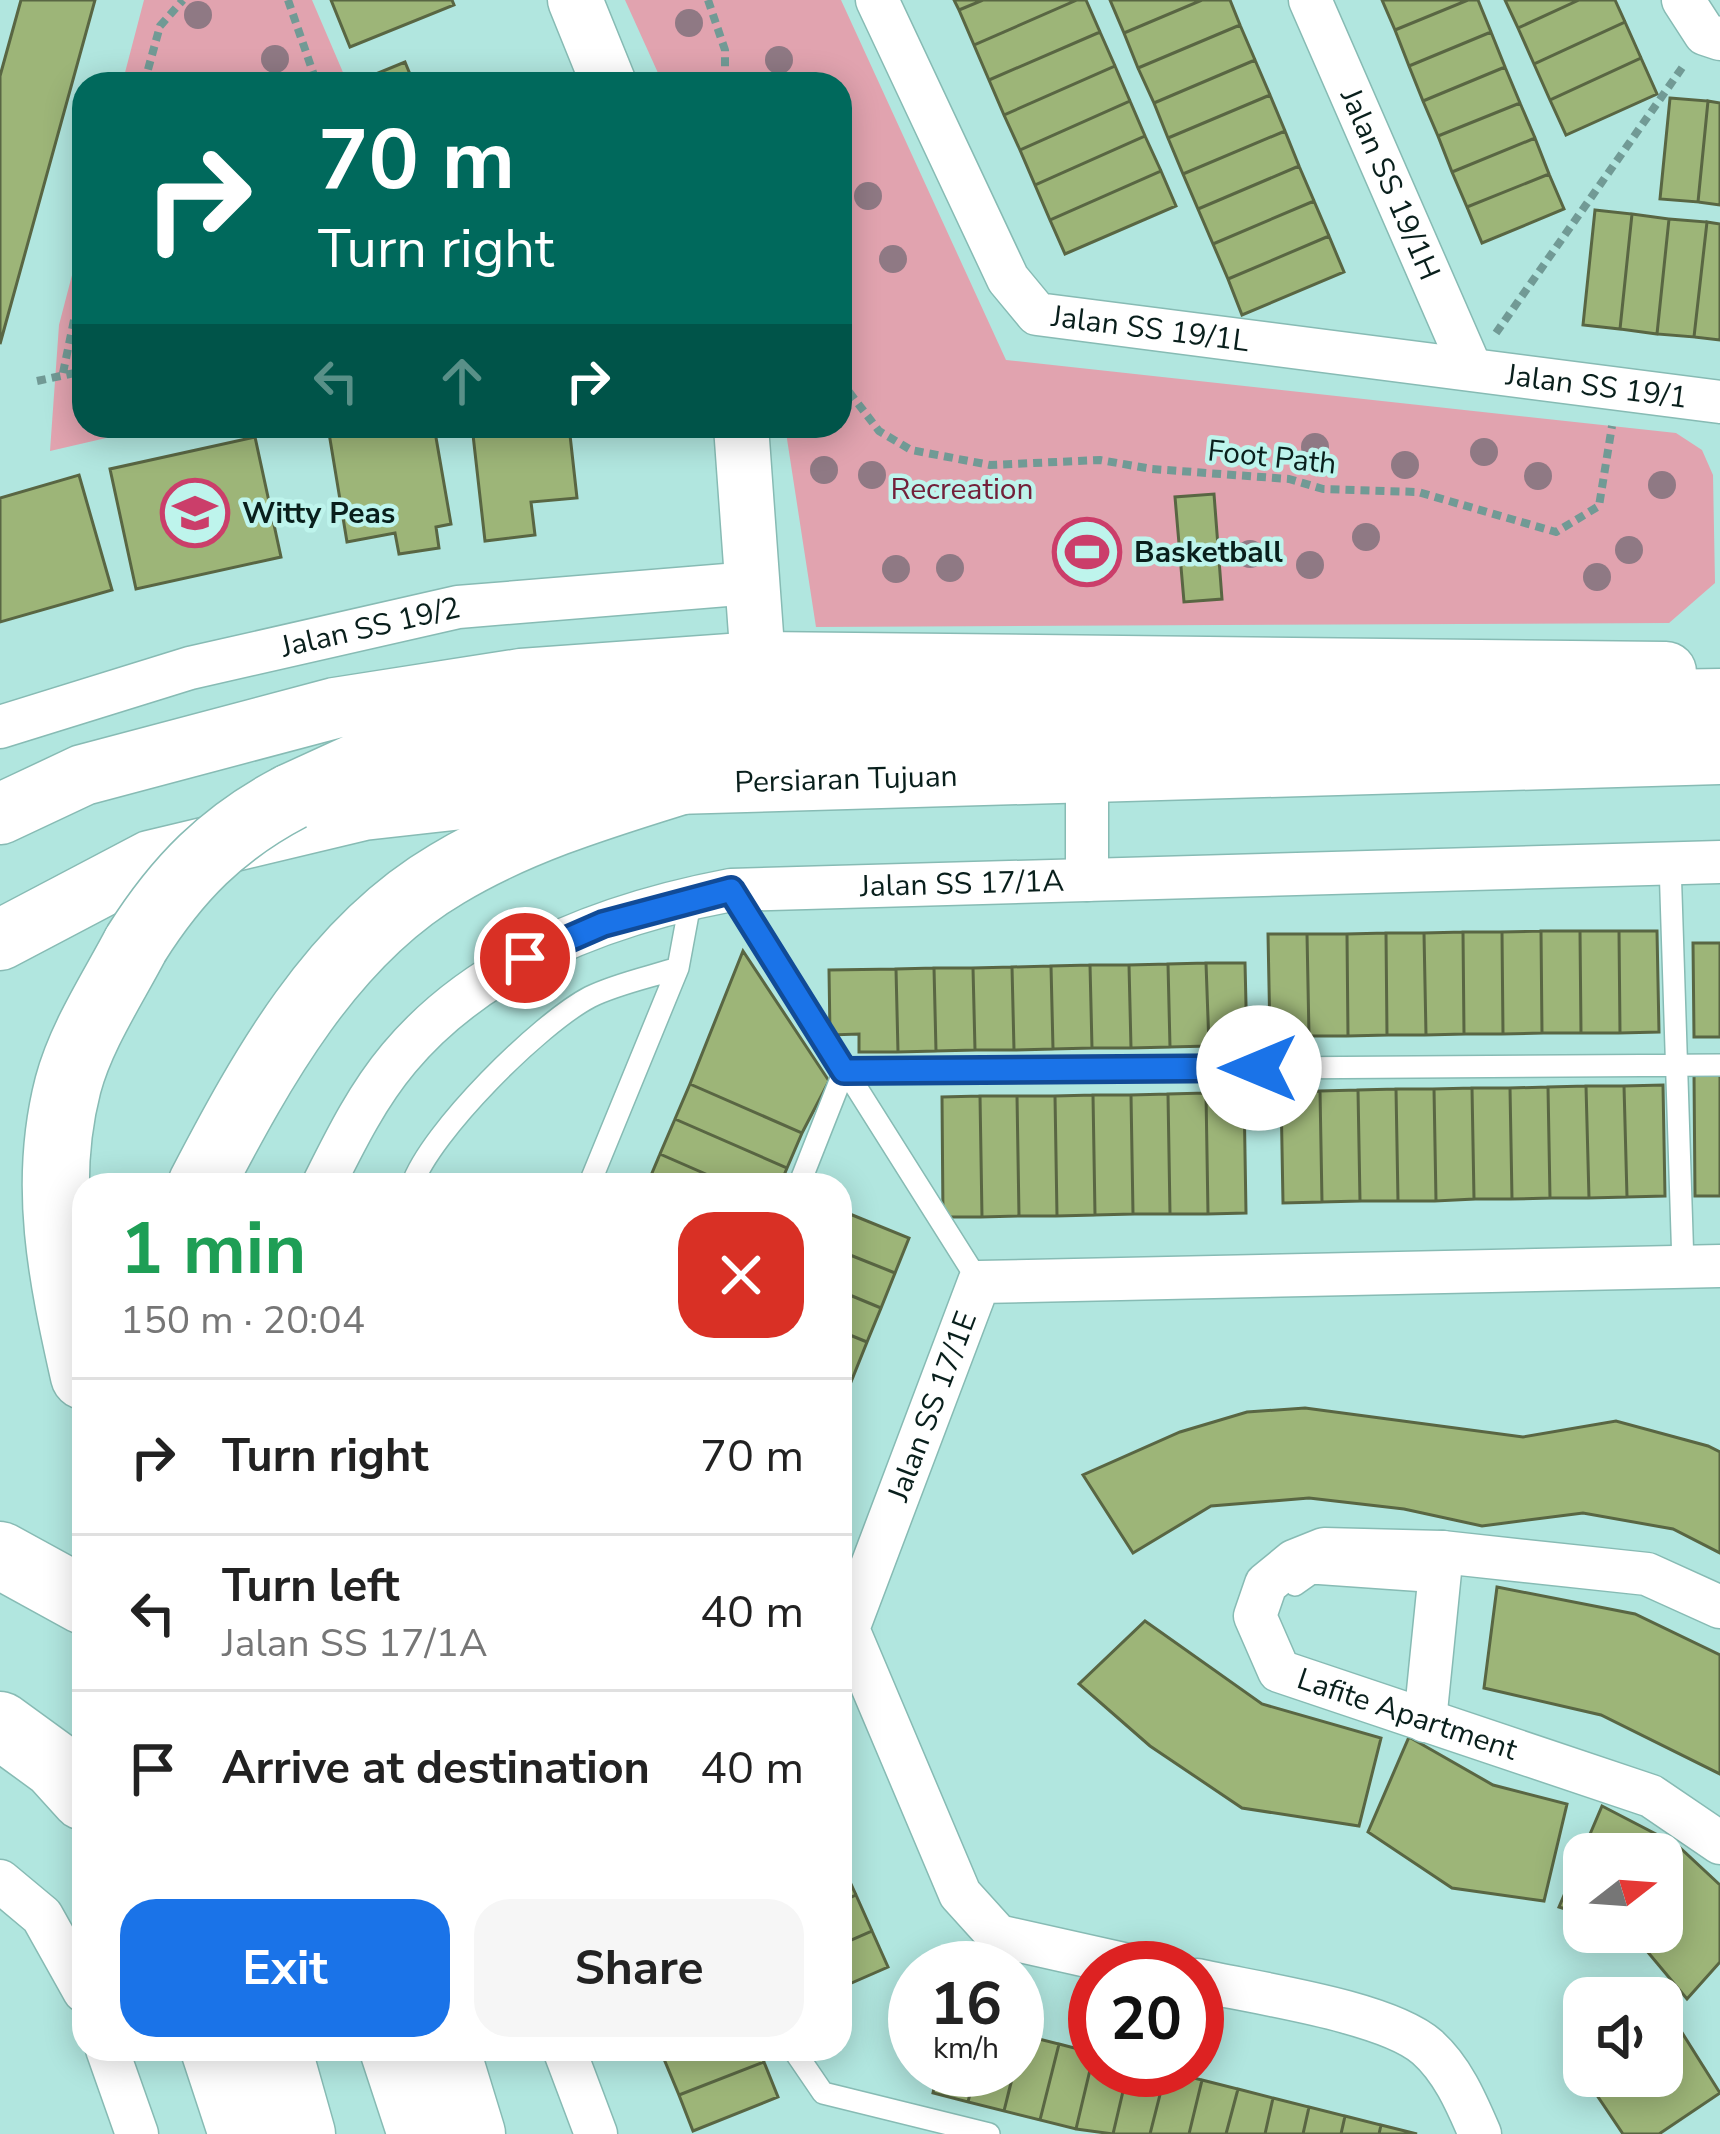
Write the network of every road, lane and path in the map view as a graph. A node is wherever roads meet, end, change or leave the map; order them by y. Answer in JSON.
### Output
{"nodes":[{"id":1,"x":183,"y":0,"type":"edge"},
{"id":2,"x":288,"y":0,"type":"edge"},
{"id":3,"x":575,"y":0,"type":"edge"},
{"id":4,"x":708,"y":0,"type":"edge"},
{"id":5,"x":877,"y":0,"type":"edge"},
{"id":6,"x":1310,"y":0,"type":"edge"},
{"id":7,"x":1703,"y":24,"type":"edge"},
{"id":8,"x":147,"y":72,"type":"edge"},
{"id":9,"x":313,"y":72,"type":"edge"},
{"id":10,"x":604,"y":72,"type":"edge"},
{"id":11,"x":725,"y":72,"type":"edge"},
{"id":12,"x":72,"y":329,"type":"edge"},
{"id":13,"x":1471,"y":370,"type":"junction"},
{"id":14,"x":72,"y":372,"type":"edge"},
{"id":15,"x":62,"y":373,"type":"junction"},
{"id":16,"x":37,"y":381,"type":"dead end"},
{"id":17,"x":1618,"y":389,"type":"junction"},
{"id":18,"x":852,"y":396,"type":"edge"},
{"id":19,"x":1720,"y":402,"type":"edge"},
{"id":20,"x":742,"y":438,"type":"edge"},
{"id":21,"x":751,"y":583,"type":"junction"},
{"id":22,"x":758,"y":662,"type":"junction"},
{"id":23,"x":1720,"y":673,"type":"edge"},
{"id":24,"x":1720,"y":702,"type":"edge"},
{"id":25,"x":0,"y":727,"type":"edge"},
{"id":26,"x":1720,"y":754,"type":"edge"},
{"id":27,"x":1087,"y":770,"type":"junction"},
{"id":28,"x":684,"y":780,"type":"junction"},
{"id":29,"x":0,"y":814,"type":"edge"},
{"id":30,"x":1720,"y":862,"type":"edge"},
{"id":31,"x":1670,"y":863,"type":"junction"},
{"id":32,"x":1087,"y":880,"type":"junction"},
{"id":33,"x":711,"y":894,"type":"junction"},
{"id":34,"x":0,"y":940,"type":"edge"},
{"id":35,"x":678,"y":968,"type":"junction"},
{"id":36,"x":1720,"y":1065,"type":"edge"},
{"id":37,"x":1675,"y":1066,"type":"junction"},
{"id":38,"x":844,"y":1071,"type":"junction"},
{"id":39,"x":207,"y":1173,"type":"edge"},
{"id":40,"x":329,"y":1173,"type":"edge"},
{"id":41,"x":416,"y":1173,"type":"edge"},
{"id":42,"x":594,"y":1173,"type":"edge"},
{"id":43,"x":804,"y":1173,"type":"edge"},
{"id":44,"x":1702,"y":1265,"type":"edge"},
{"id":45,"x":979,"y":1282,"type":"junction"},
{"id":46,"x":72,"y":1316,"type":"edge"},
{"id":47,"x":0,"y":1555,"type":"edge"},
{"id":48,"x":1441,"y":1567,"type":"junction"},
{"id":49,"x":72,"y":1594,"type":"edge"},
{"id":50,"x":1720,"y":1607,"type":"edge"},
{"id":51,"x":852,"y":1608,"type":"edge"},
{"id":52,"x":852,"y":1647,"type":"edge"},
{"id":53,"x":1425,"y":1721,"type":"junction"},
{"id":54,"x":0,"y":1725,"type":"edge"},
{"id":55,"x":72,"y":1784,"type":"edge"},
{"id":56,"x":1720,"y":1843,"type":"edge"},
{"id":57,"x":0,"y":1881,"type":"edge"},
{"id":58,"x":1068,"y":1952,"type":"edge"},
{"id":59,"x":72,"y":1970,"type":"edge"},
{"id":60,"x":1224,"y":1987,"type":"edge"},
{"id":61,"x":111,"y":2061,"type":"edge"},
{"id":62,"x":218,"y":2061,"type":"edge"},
{"id":63,"x":281,"y":2061,"type":"edge"},
{"id":64,"x":397,"y":2061,"type":"edge"},
{"id":65,"x":450,"y":2061,"type":"edge"},
{"id":66,"x":569,"y":2061,"type":"edge"},
{"id":67,"x":802,"y":2061,"type":"edge"},
{"id":68,"x":137,"y":2134,"type":"edge"},
{"id":69,"x":242,"y":2134,"type":"edge"},
{"id":70,"x":302,"y":2134,"type":"edge"},
{"id":71,"x":422,"y":2134,"type":"edge"},
{"id":72,"x":472,"y":2134,"type":"edge"},
{"id":73,"x":596,"y":2134,"type":"edge"},
{"id":74,"x":988,"y":2134,"type":"edge"},
{"id":75,"x":1480,"y":2134,"type":"edge"}],
"edges":[{"from":1,"to":8,"type":"path"},
{"from":2,"to":9,"type":"path"},
{"from":3,"to":10,"type":"street"},
{"from":4,"to":11,"type":"path"},
{"from":5,"to":13,"type":"street","name":"Jalan SS 19/1L"},
{"from":6,"to":13,"type":"street","name":"Jalan SS 19/1H"},
{"from":7,"to":13,"type":"path"},
{"from":12,"to":15,"type":"path"},
{"from":13,"to":17,"type":"street","name":"Jalan SS 19/1"},
{"from":14,"to":15,"type":"path"},
{"from":15,"to":16,"type":"path"},
{"from":17,"to":18,"type":"path","name":"Foot Path"},
{"from":17,"to":19,"type":"street","name":"Jalan SS 19/1"},
{"from":20,"to":21,"type":"street"},
{"from":21,"to":22,"type":"street"},
{"from":21,"to":25,"type":"street","name":"Jalan SS 19/2"},
{"from":22,"to":23,"type":"main road"},
{"from":22,"to":29,"type":"main road"},
{"from":24,"to":46,"type":"highway","bridge":true},
{"from":26,"to":27,"type":"main road","name":"Persiaran Tujuan"},
{"from":27,"to":28,"type":"main road","name":"Persiaran Tujuan"},
{"from":27,"to":32,"type":"street"},
{"from":28,"to":34,"type":"main road","name":"Persiaran Tujuan"},
{"from":28,"to":39,"type":"highway"},
{"from":30,"to":31,"type":"street","name":"Jalan SS 17/1A"},
{"from":31,"to":32,"type":"street","name":"Jalan SS 17/1A"},
{"from":31,"to":37,"type":"lane"},
{"from":32,"to":33,"type":"street","name":"Jalan SS 17/1A"},
{"from":33,"to":35,"type":"lane"},
{"from":33,"to":38,"type":"lane"},
{"from":33,"to":40,"type":"street","name":"Jalan SS 17/1A"},
{"from":35,"to":41,"type":"lane"},
{"from":35,"to":42,"type":"lane"},
{"from":36,"to":37,"type":"lane"},
{"from":37,"to":38,"type":"lane"},
{"from":37,"to":44,"type":"lane"},
{"from":38,"to":43,"type":"lane"},
{"from":38,"to":45,"type":"lane"},
{"from":44,"to":45,"type":"street","name":"Jalan SS 17/1E"},
{"from":45,"to":51,"type":"street","name":"Jalan SS 17/1E"},
{"from":47,"to":49,"type":"highway"},
{"from":48,"to":50,"type":"street","name":"Lafite Apartment"},
{"from":48,"to":53,"type":"street"},
{"from":48,"to":53,"type":"street","name":"Lafite Apartment"},
{"from":52,"to":58,"type":"street","name":"Jalan SS 17/1E"},
{"from":53,"to":56,"type":"street","name":"Lafite Apartment"},
{"from":54,"to":55,"type":"highway"},
{"from":57,"to":59,"type":"street"},
{"from":60,"to":75,"type":"street"},
{"from":61,"to":68,"type":"street"},
{"from":62,"to":69,"type":"highway"},
{"from":63,"to":70,"type":"highway"},
{"from":64,"to":71,"type":"highway"},
{"from":65,"to":72,"type":"highway"},
{"from":66,"to":73,"type":"street"},
{"from":67,"to":74,"type":"lane"}]}
